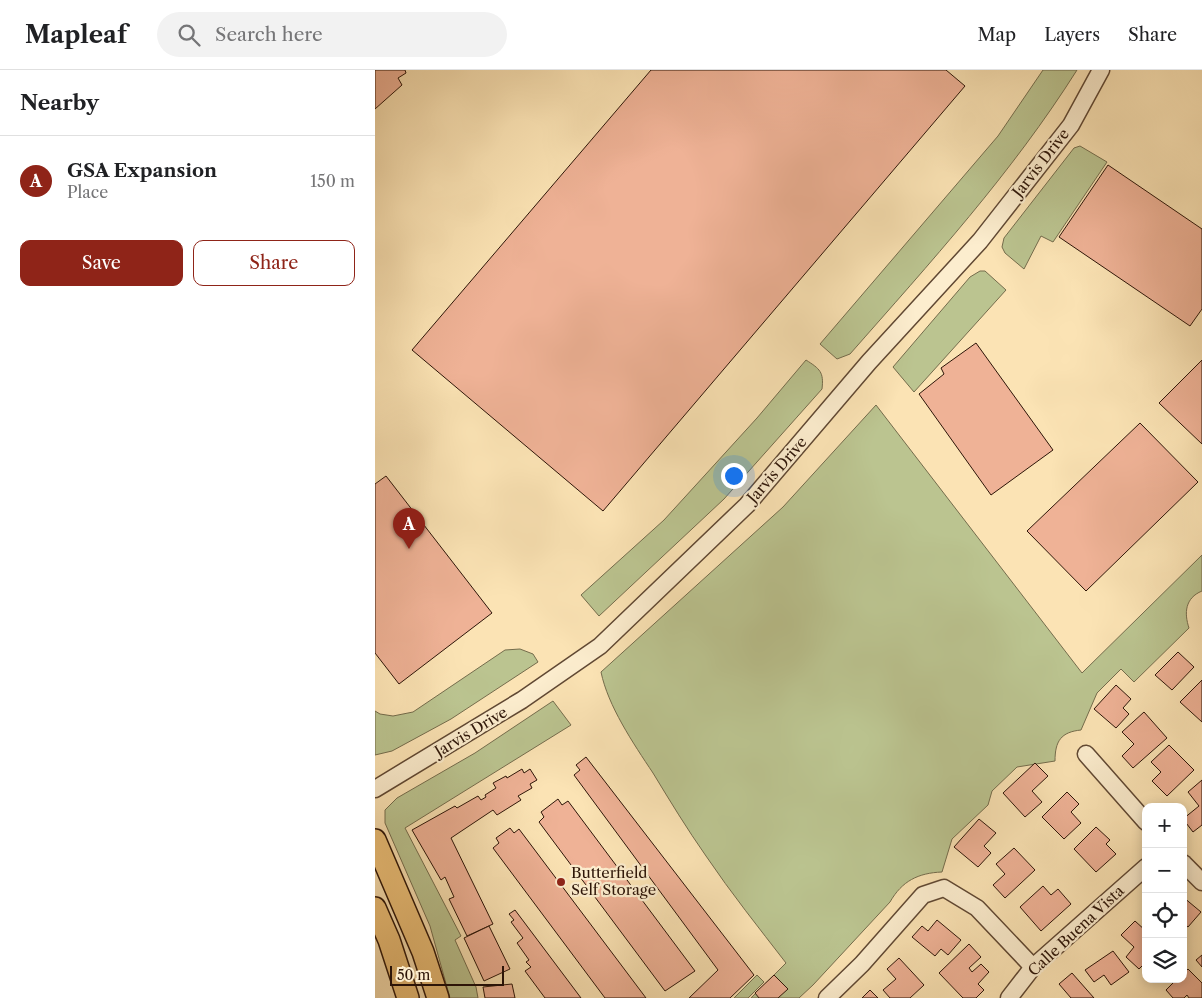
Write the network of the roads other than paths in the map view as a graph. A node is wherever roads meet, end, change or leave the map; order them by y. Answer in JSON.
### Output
{"nodes":[{"id":1,"x":1101,"y":70,"type":"edge"},
{"id":2,"x":1087,"y":754,"type":"dead end"},
{"id":3,"x":375,"y":789,"type":"edge"},
{"id":4,"x":1142,"y":817,"type":"edge"},
{"id":5,"x":375,"y":840,"type":"edge"},
{"id":6,"x":1187,"y":867,"type":"edge"},
{"id":7,"x":1142,"y":871,"type":"edge"},
{"id":8,"x":1202,"y":882,"type":"edge"},
{"id":9,"x":375,"y":908,"type":"edge"},
{"id":10,"x":1033,"y":967,"type":"junction"},
{"id":11,"x":407,"y":998,"type":"edge"},
{"id":12,"x":438,"y":998,"type":"edge"},
{"id":13,"x":827,"y":998,"type":"edge"},
{"id":14,"x":1009,"y":998,"type":"edge"}],
"edges":[{"from":1,"to":3,"type":"street","name":"Jarvis Drive"},
{"from":2,"to":4,"type":"street"},
{"from":5,"to":12,"type":"main road"},
{"from":6,"to":8,"type":"street"},
{"from":7,"to":10,"type":"street","name":"Calle Buena Vista"},
{"from":9,"to":11,"type":"main road"},
{"from":10,"to":13,"type":"street"},
{"from":10,"to":14,"type":"street","name":"Calle Buena Vista"}]}
